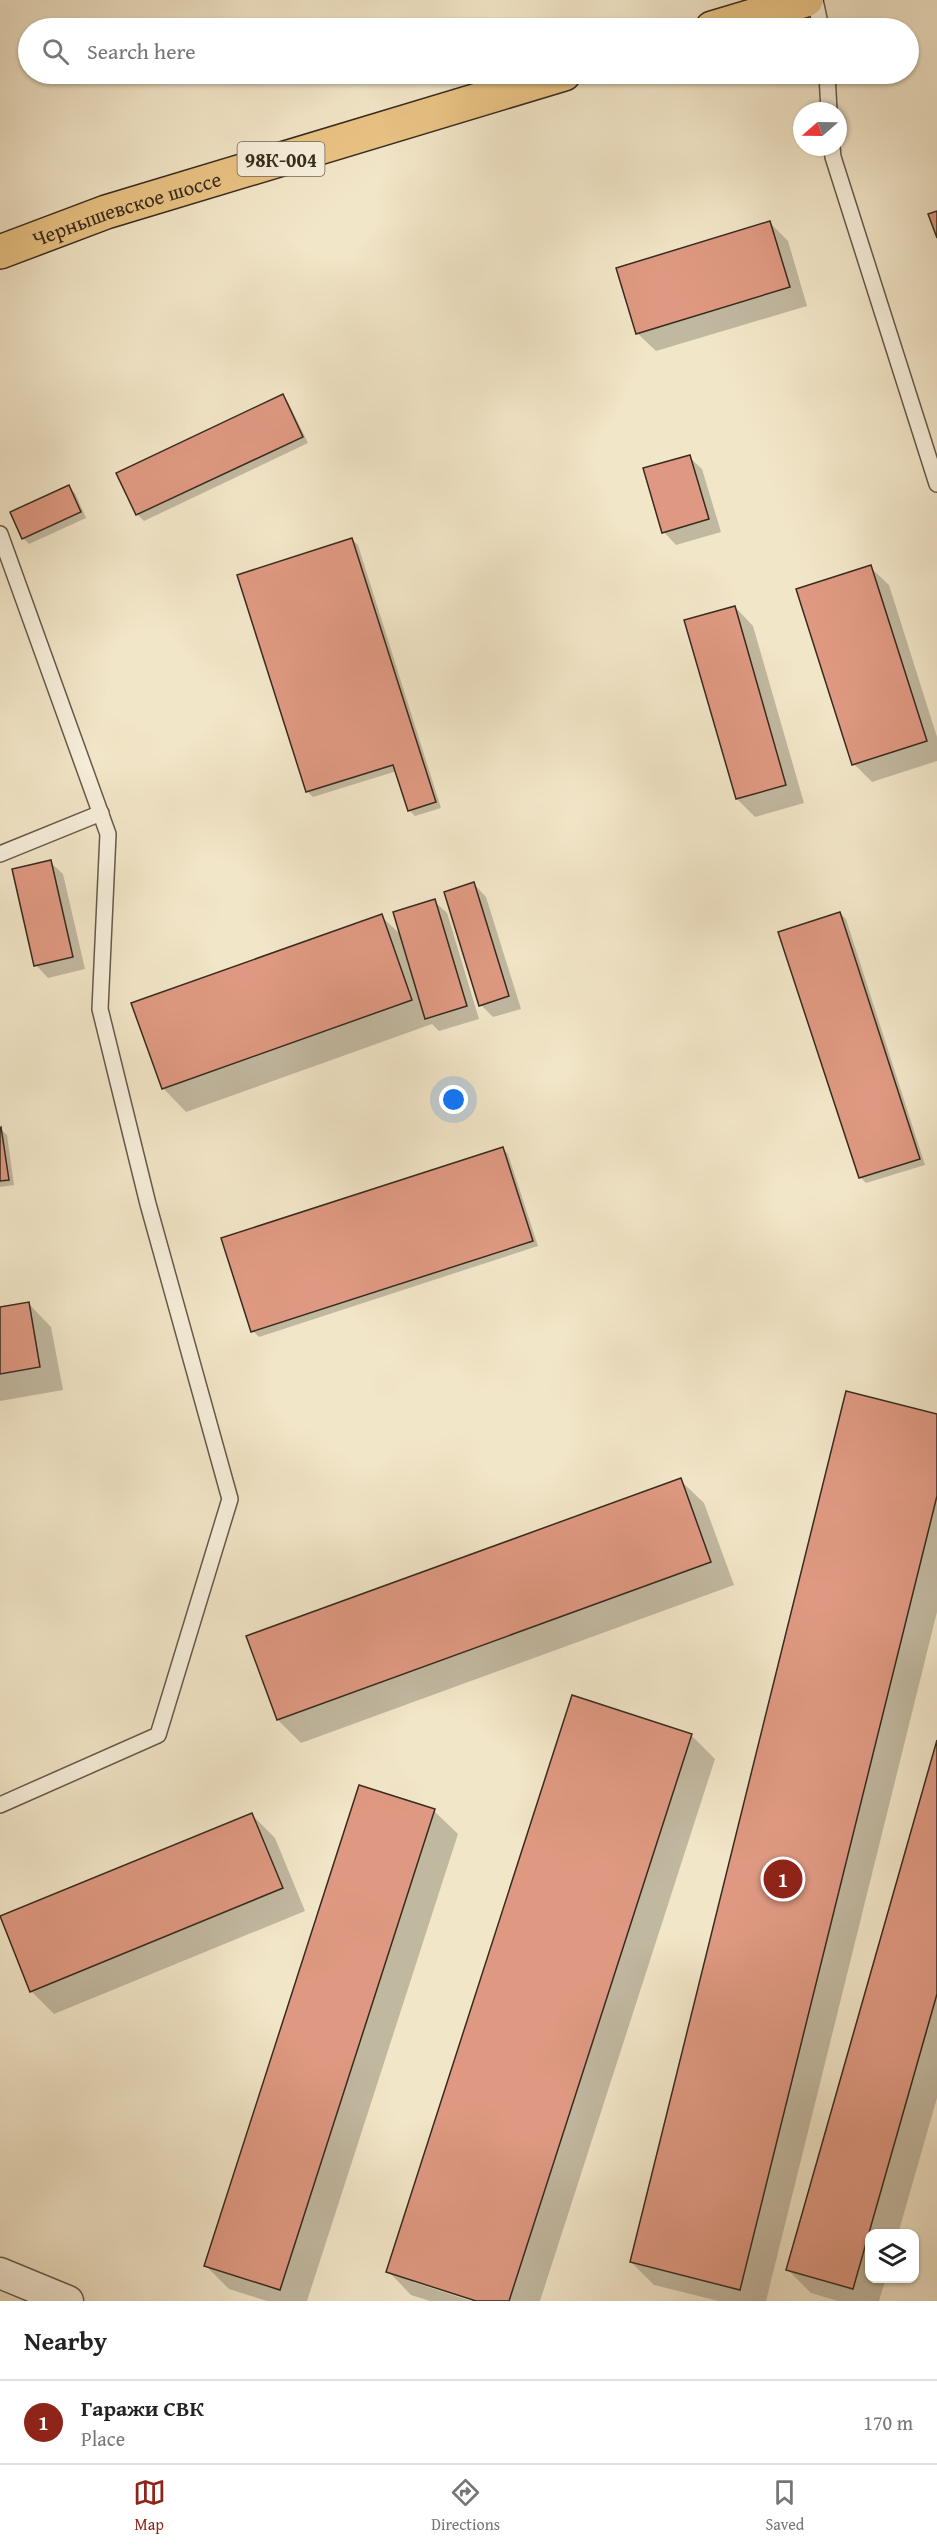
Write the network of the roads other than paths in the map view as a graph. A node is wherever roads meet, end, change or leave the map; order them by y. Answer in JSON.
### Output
{"nodes":[{"id":1,"x":806,"y":0,"type":"edge"},
{"id":2,"x":815,"y":0,"type":"edge"},
{"id":3,"x":746,"y":18,"type":"edge"},
{"id":4,"x":819,"y":18,"type":"edge"},
{"id":5,"x":531,"y":84,"type":"edge"},
{"id":6,"x":828,"y":84,"type":"edge"},
{"id":7,"x":829,"y":102,"type":"edge"},
{"id":8,"x":833,"y":156,"type":"edge"},
{"id":9,"x":0,"y":252,"type":"edge"},
{"id":10,"x":937,"y":484,"type":"edge"},
{"id":11,"x":0,"y":534,"type":"edge"},
{"id":12,"x":101,"y":813,"type":"junction"},
{"id":13,"x":0,"y":854,"type":"edge"},
{"id":14,"x":0,"y":1805,"type":"edge"},
{"id":15,"x":0,"y":2273,"type":"edge"},
{"id":16,"x":68,"y":2301,"type":"edge"}],
"edges":[{"from":1,"to":3,"type":"main road"},
{"from":2,"to":4,"type":"lane"},
{"from":5,"to":9,"type":"main road","name":"Чернышевское шоссе","number":"98К-004"},
{"from":6,"to":7,"type":"lane"},
{"from":8,"to":10,"type":"lane"},
{"from":11,"to":12,"type":"lane"},
{"from":12,"to":13,"type":"lane"},
{"from":12,"to":14,"type":"lane"},
{"from":15,"to":16,"type":"street"}]}
